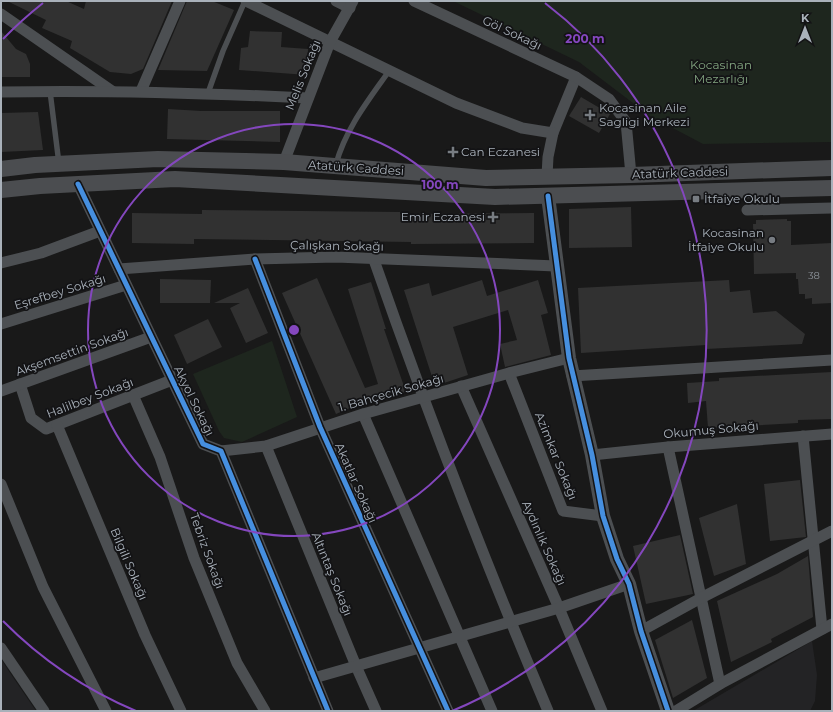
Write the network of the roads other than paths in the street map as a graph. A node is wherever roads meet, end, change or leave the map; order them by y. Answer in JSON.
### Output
{"nodes":[{"id":1,"x":180,"y":1,"type":"edge"},
{"id":2,"x":245,"y":1,"type":"edge"},
{"id":3,"x":336,"y":1,"type":"edge"},
{"id":4,"x":414,"y":1,"type":"edge"},
{"id":5,"x":351,"y":4,"type":"edge"},
{"id":6,"x":1,"y":14,"type":"edge"},
{"id":7,"x":330,"y":42,"type":"junction"},
{"id":8,"x":389,"y":71,"type":"junction"},
{"id":9,"x":576,"y":77,"type":"junction"},
{"id":10,"x":50,"y":91,"type":"junction"},
{"id":11,"x":112,"y":91,"type":"junction"},
{"id":12,"x":1,"y":92,"type":"edge"},
{"id":13,"x":141,"y":92,"type":"junction"},
{"id":14,"x":208,"y":93,"type":"junction"},
{"id":15,"x":308,"y":98,"type":"junction"},
{"id":16,"x":553,"y":133,"type":"junction"},
{"id":17,"x":284,"y":162,"type":"junction"},
{"id":18,"x":59,"y":164,"type":"junction"},
{"id":19,"x":335,"y":166,"type":"junction"},
{"id":20,"x":832,"y":168,"type":"edge"},
{"id":21,"x":1,"y":169,"type":"edge"},
{"id":22,"x":631,"y":175,"type":"junction"},
{"id":23,"x":547,"y":176,"type":"junction"},
{"id":24,"x":78,"y":184,"type":"junction"},
{"id":25,"x":832,"y":188,"type":"edge"},
{"id":26,"x":1,"y":190,"type":"edge"},
{"id":27,"x":548,"y":196,"type":"junction"},
{"id":28,"x":832,"y":208,"type":"edge"},
{"id":29,"x":747,"y":210,"type":"dead end"},
{"id":30,"x":100,"y":231,"type":"junction"},
{"id":31,"x":255,"y":259,"type":"junction"},
{"id":32,"x":374,"y":260,"type":"junction"},
{"id":33,"x":1,"y":264,"type":"edge"},
{"id":34,"x":556,"y":266,"type":"junction"},
{"id":35,"x":119,"y":269,"type":"junction"},
{"id":36,"x":126,"y":285,"type":"junction"},
{"id":37,"x":1,"y":324,"type":"edge"},
{"id":38,"x":151,"y":337,"type":"junction"},
{"id":39,"x":569,"y":358,"type":"junction"},
{"id":40,"x":832,"y":360,"type":"edge"},
{"id":41,"x":509,"y":373,"type":"junction"},
{"id":42,"x":572,"y":376,"type":"junction"},
{"id":43,"x":172,"y":380,"type":"junction"},
{"id":44,"x":20,"y":384,"type":"junction"},
{"id":45,"x":461,"y":386,"type":"junction"},
{"id":46,"x":1,"y":391,"type":"edge"},
{"id":47,"x":133,"y":395,"type":"junction"},
{"id":48,"x":422,"y":398,"type":"junction"},
{"id":49,"x":363,"y":414,"type":"junction"},
{"id":50,"x":57,"y":425,"type":"junction"},
{"id":51,"x":320,"y":427,"type":"junction"},
{"id":52,"x":832,"y":434,"type":"edge"},
{"id":53,"x":803,"y":436,"type":"junction"},
{"id":54,"x":266,"y":446,"type":"junction"},
{"id":55,"x":668,"y":446,"type":"junction"},
{"id":56,"x":221,"y":451,"type":"junction"},
{"id":57,"x":592,"y":455,"type":"junction"},
{"id":58,"x":1,"y":484,"type":"edge"},
{"id":59,"x":3,"y":497,"type":"edge"},
{"id":60,"x":603,"y":516,"type":"junction"},
{"id":61,"x":832,"y":532,"type":"edge"},
{"id":62,"x":814,"y":540,"type":"junction"},
{"id":63,"x":629,"y":584,"type":"junction"},
{"id":64,"x":701,"y":598,"type":"junction"},
{"id":65,"x":559,"y":608,"type":"junction"},
{"id":66,"x":510,"y":622,"type":"junction"},
{"id":67,"x":827,"y":627,"type":"edge"},
{"id":68,"x":641,"y":631,"type":"junction"},
{"id":69,"x":460,"y":636,"type":"junction"},
{"id":70,"x":420,"y":647,"type":"junction"},
{"id":71,"x":1,"y":648,"type":"edge"},
{"id":72,"x":356,"y":666,"type":"junction"},
{"id":73,"x":314,"y":678,"type":"junction"},
{"id":74,"x":720,"y":684,"type":"junction"},
{"id":75,"x":44,"y":711,"type":"edge"},
{"id":76,"x":106,"y":711,"type":"edge"},
{"id":77,"x":181,"y":711,"type":"edge"},
{"id":78,"x":265,"y":711,"type":"edge"},
{"id":79,"x":328,"y":711,"type":"edge"},
{"id":80,"x":376,"y":711,"type":"edge"},
{"id":81,"x":448,"y":711,"type":"edge"},
{"id":82,"x":492,"y":711,"type":"edge"},
{"id":83,"x":548,"y":711,"type":"edge"},
{"id":84,"x":602,"y":711,"type":"edge"},
{"id":85,"x":668,"y":711,"type":"edge"},
{"id":86,"x":676,"y":711,"type":"edge"}],
"edges":[{"from":1,"to":13,"type":"street"},
{"from":2,"to":7,"type":"street"},
{"from":2,"to":14,"type":"lane"},
{"from":3,"to":5,"type":"street"},
{"from":4,"to":9,"type":"street","name":"Göl Sokağı"},
{"from":5,"to":7,"type":"street","name":"Melis Sokağı"},
{"from":6,"to":11,"type":"street"},
{"from":7,"to":8,"type":"street"},
{"from":7,"to":15,"type":"street","name":"Melis Sokağı"},
{"from":8,"to":16,"type":"street"},
{"from":8,"to":19,"type":"lane"},
{"from":9,"to":16,"type":"street"},
{"from":9,"to":22,"type":"street","name":"Göl Sokağı"},
{"from":10,"to":11,"type":"street"},
{"from":10,"to":12,"type":"street"},
{"from":10,"to":18,"type":"lane"},
{"from":11,"to":13,"type":"street"},
{"from":13,"to":14,"type":"street"},
{"from":14,"to":15,"type":"street"},
{"from":15,"to":17,"type":"street","name":"Melis Sokağı"},
{"from":16,"to":23,"type":"street"},
{"from":17,"to":18,"type":"main road","name":"Atatürk Caddesi"},
{"from":17,"to":19,"type":"main road","name":"Atatürk Caddesi"},
{"from":18,"to":21,"type":"main road","name":"Atatürk Caddesi"},
{"from":19,"to":23,"type":"main road","name":"Atatürk Caddesi"},
{"from":20,"to":22,"type":"main road","name":"Atatürk Caddesi"},
{"from":22,"to":23,"type":"main road","name":"Atatürk Caddesi"},
{"from":24,"to":26,"type":"main road"},
{"from":24,"to":27,"type":"main road"},
{"from":24,"to":30,"type":"street","name":"Akyol Sokağı"},
{"from":25,"to":27,"type":"main road"},
{"from":27,"to":34,"type":"street"},
{"from":28,"to":29,"type":"street"},
{"from":30,"to":33,"type":"street"},
{"from":30,"to":35,"type":"street","name":"Akyol Sokağı"},
{"from":31,"to":32,"type":"street","name":"Çalışkan Sokağı"},
{"from":31,"to":35,"type":"street","name":"Çalışkan Sokağı"},
{"from":31,"to":51,"type":"street","name":"Akatlar Sokağı"},
{"from":32,"to":34,"type":"street","name":"Çalışkan Sokağı"},
{"from":32,"to":48,"type":"street"},
{"from":34,"to":39,"type":"street"},
{"from":35,"to":36,"type":"street","name":"Akyol Sokağı"},
{"from":36,"to":37,"type":"street","name":"Eşrefbey Sokağı"},
{"from":36,"to":38,"type":"street","name":"Akyol Sokağı"},
{"from":38,"to":43,"type":"street","name":"Akyol Sokağı"},
{"from":38,"to":44,"type":"street","name":"Akşemsettin Sokağı"},
{"from":39,"to":41,"type":"street","name":"1. Bahçecik Sokağı"},
{"from":39,"to":42,"type":"street"},
{"from":40,"to":42,"type":"street"},
{"from":41,"to":45,"type":"street","name":"1. Bahçecik Sokağı"},
{"from":41,"to":60,"type":"street","name":"Azimkar Sokağı"},
{"from":42,"to":57,"type":"street"},
{"from":43,"to":47,"type":"street","name":"Halilbey Sokağı"},
{"from":43,"to":56,"type":"street","name":"Akyol Sokağı"},
{"from":44,"to":46,"type":"street","name":"Akşemsettin Sokağı"},
{"from":44,"to":50,"type":"street","name":"Halilbey Sokağı"},
{"from":45,"to":48,"type":"street","name":"1. Bahçecik Sokağı"},
{"from":45,"to":65,"type":"street","name":"Aydınlık Sokağı"},
{"from":47,"to":50,"type":"street","name":"Halilbey Sokağı"},
{"from":47,"to":78,"type":"street","name":"Tebriz Sokağı"},
{"from":48,"to":49,"type":"street","name":"1. Bahçecik Sokağı"},
{"from":48,"to":66,"type":"street"},
{"from":49,"to":51,"type":"street","name":"1. Bahçecik Sokağı"},
{"from":49,"to":69,"type":"street"},
{"from":50,"to":77,"type":"street","name":"Bilgili Sokağı"},
{"from":51,"to":54,"type":"street","name":"1. Bahçecik Sokağı"},
{"from":51,"to":70,"type":"street","name":"Akatlar Sokağı"},
{"from":52,"to":53,"type":"street","name":"Okumuş Sokağı"},
{"from":53,"to":55,"type":"street","name":"Okumuş Sokağı"},
{"from":53,"to":62,"type":"street"},
{"from":54,"to":56,"type":"street","name":"1. Bahçecik Sokağı"},
{"from":54,"to":72,"type":"street","name":"Altıntaş Sokağı"},
{"from":55,"to":57,"type":"street","name":"Okumuş Sokağı"},
{"from":55,"to":64,"type":"street"},
{"from":56,"to":73,"type":"street"},
{"from":57,"to":60,"type":"street"},
{"from":58,"to":59,"type":"street"},
{"from":59,"to":76,"type":"street"},
{"from":60,"to":63,"type":"street"},
{"from":61,"to":62,"type":"street"},
{"from":62,"to":64,"type":"street"},
{"from":62,"to":67,"type":"street"},
{"from":63,"to":65,"type":"street"},
{"from":63,"to":68,"type":"street"},
{"from":64,"to":68,"type":"street"},
{"from":64,"to":74,"type":"street"},
{"from":65,"to":66,"type":"street"},
{"from":65,"to":84,"type":"street","name":"Aydınlık Sokağı"},
{"from":66,"to":69,"type":"street"},
{"from":66,"to":83,"type":"street"},
{"from":67,"to":74,"type":"street"},
{"from":68,"to":85,"type":"street"},
{"from":69,"to":70,"type":"street"},
{"from":69,"to":82,"type":"street"},
{"from":70,"to":72,"type":"street"},
{"from":70,"to":81,"type":"street","name":"Akatlar Sokağı"},
{"from":71,"to":75,"type":"street"},
{"from":72,"to":73,"type":"street"},
{"from":72,"to":80,"type":"street","name":"Altıntaş Sokağı"},
{"from":73,"to":79,"type":"street"},
{"from":74,"to":86,"type":"street"}]}
